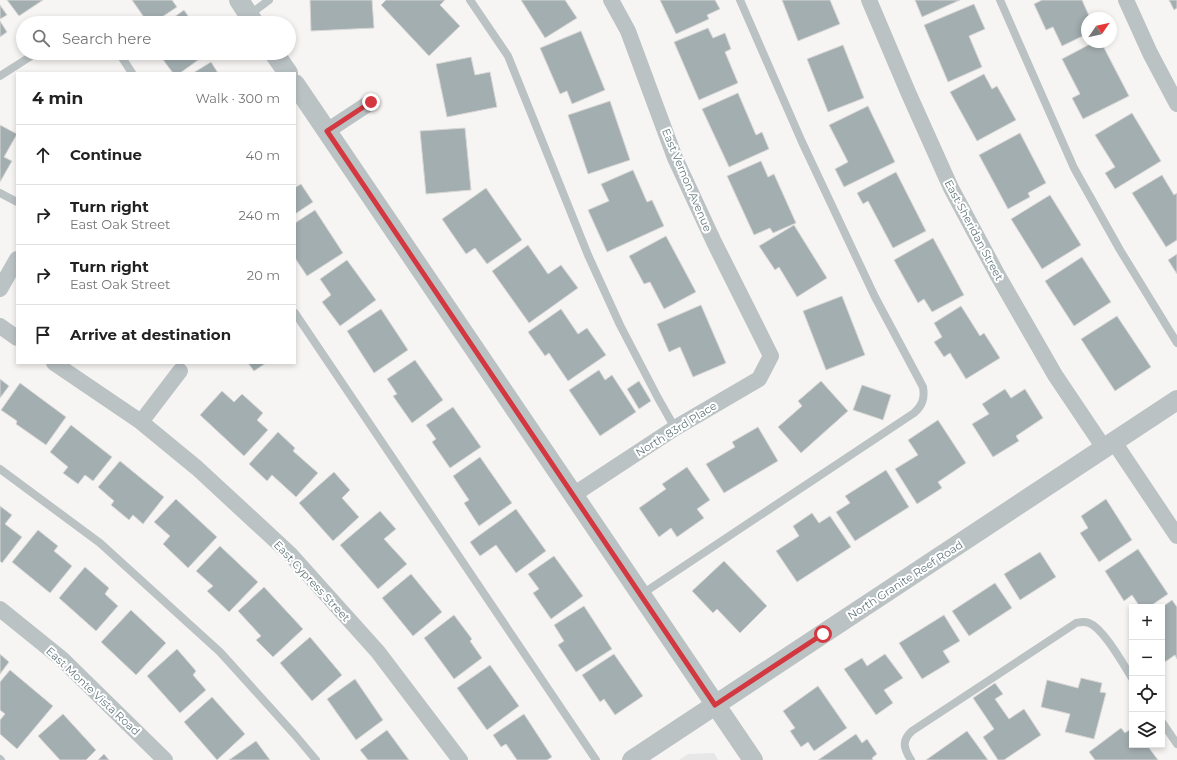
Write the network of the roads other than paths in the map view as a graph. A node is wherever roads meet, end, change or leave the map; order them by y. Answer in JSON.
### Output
{"nodes":[{"id":1,"x":270,"y":0,"type":"edge"},
{"id":2,"x":470,"y":0,"type":"edge"},
{"id":3,"x":611,"y":0,"type":"edge"},
{"id":4,"x":740,"y":0,"type":"edge"},
{"id":5,"x":869,"y":0,"type":"edge"},
{"id":6,"x":1000,"y":0,"type":"edge"},
{"id":7,"x":1126,"y":0,"type":"edge"},
{"id":8,"x":247,"y":13,"type":"edge"},
{"id":9,"x":25,"y":60,"type":"edge"},
{"id":10,"x":124,"y":60,"type":"edge"},
{"id":11,"x":279,"y":60,"type":"edge"},
{"id":12,"x":131,"y":72,"type":"edge"},
{"id":13,"x":287,"y":72,"type":"edge"},
{"id":14,"x":0,"y":76,"type":"edge"},
{"id":15,"x":296,"y":85,"type":"edge"},
{"id":16,"x":371,"y":102,"type":"dead end"},
{"id":17,"x":1177,"y":104,"type":"edge"},
{"id":18,"x":327,"y":131,"type":"junction"},
{"id":19,"x":0,"y":193,"type":"edge"},
{"id":20,"x":16,"y":201,"type":"edge"},
{"id":21,"x":16,"y":261,"type":"edge"},
{"id":22,"x":0,"y":289,"type":"edge"},
{"id":23,"x":296,"y":314,"type":"edge"},
{"id":24,"x":0,"y":326,"type":"edge"},
{"id":25,"x":16,"y":337,"type":"edge"},
{"id":26,"x":1177,"y":343,"type":"edge"},
{"id":27,"x":771,"y":356,"type":"joint"},
{"id":28,"x":55,"y":364,"type":"edge"},
{"id":29,"x":180,"y":371,"type":"dead end"},
{"id":30,"x":1177,"y":400,"type":"edge"},
{"id":31,"x":141,"y":422,"type":"junction"},
{"id":32,"x":675,"y":428,"type":"junction"},
{"id":33,"x":1109,"y":445,"type":"junction"},
{"id":34,"x":0,"y":469,"type":"edge"},
{"id":35,"x":573,"y":495,"type":"junction"},
{"id":36,"x":1177,"y":536,"type":"edge"},
{"id":37,"x":641,"y":595,"type":"junction"},
{"id":38,"x":0,"y":609,"type":"edge"},
{"id":39,"x":1131,"y":676,"type":"edge"},
{"id":40,"x":715,"y":705,"type":"junction"},
{"id":41,"x":1165,"y":726,"type":"edge"},
{"id":42,"x":1177,"y":744,"type":"edge"},
{"id":43,"x":165,"y":760,"type":"edge"},
{"id":44,"x":316,"y":760,"type":"edge"},
{"id":45,"x":460,"y":760,"type":"edge"},
{"id":46,"x":596,"y":760,"type":"edge"},
{"id":47,"x":632,"y":760,"type":"edge"},
{"id":48,"x":753,"y":760,"type":"edge"},
{"id":49,"x":911,"y":760,"type":"edge"}],
"edges":[{"from":1,"to":8,"type":"lane"},
{"from":2,"to":32,"type":"lane"},
{"from":3,"to":27,"type":"street","name":"East Vernon Avenue"},
{"from":4,"to":37,"type":"lane"},
{"from":5,"to":33,"type":"street","name":"East Sheridan Street"},
{"from":6,"to":26,"type":"lane"},
{"from":7,"to":17,"type":"street"},
{"from":9,"to":14,"type":"lane"},
{"from":10,"to":12,"type":"lane"},
{"from":11,"to":13,"type":"street"},
{"from":15,"to":18,"type":"street"},
{"from":16,"to":18,"type":"street"},
{"from":18,"to":35,"type":"street"},
{"from":19,"to":20,"type":"lane"},
{"from":21,"to":22,"type":"street"},
{"from":23,"to":46,"type":"lane"},
{"from":24,"to":25,"type":"street"},
{"from":27,"to":32,"type":"street","name":"North 83rd Place"},
{"from":28,"to":31,"type":"street","name":"East Cypress Street"},
{"from":29,"to":31,"type":"street"},
{"from":30,"to":33,"type":"street","name":"North Granite Reef Road"},
{"from":31,"to":45,"type":"street","name":"East Cypress Street"},
{"from":32,"to":35,"type":"street","name":"North 83rd Place"},
{"from":33,"to":36,"type":"street","name":"East Sheridan Street"},
{"from":33,"to":40,"type":"street","name":"North Granite Reef Road"},
{"from":34,"to":44,"type":"lane"},
{"from":35,"to":37,"type":"street"},
{"from":37,"to":40,"type":"street"},
{"from":38,"to":43,"type":"street","name":"East Monte Vista Road"},
{"from":39,"to":49,"type":"lane"},
{"from":40,"to":47,"type":"street","name":"North Granite Reef Road"},
{"from":40,"to":48,"type":"street"},
{"from":41,"to":42,"type":"lane"}]}
